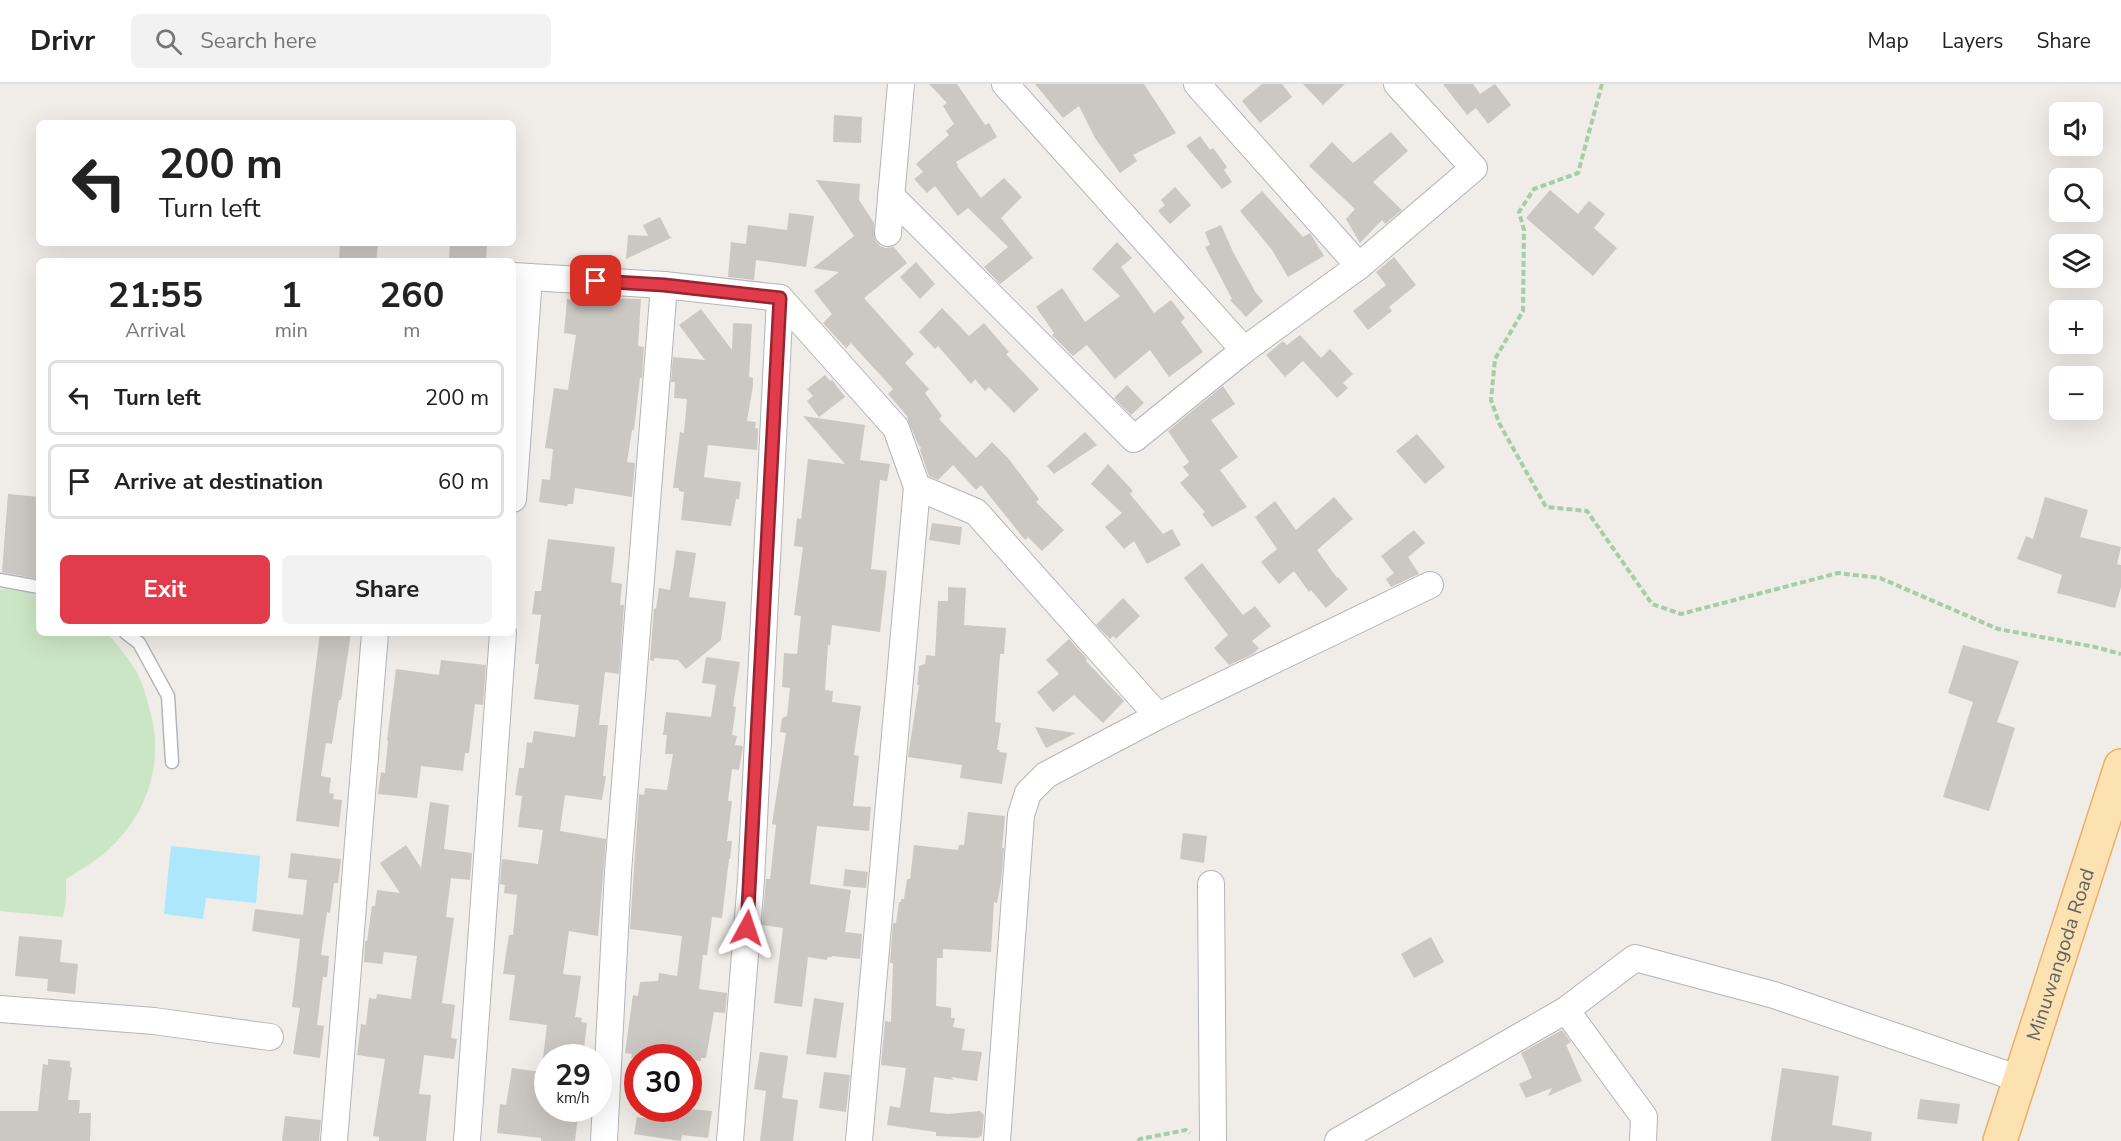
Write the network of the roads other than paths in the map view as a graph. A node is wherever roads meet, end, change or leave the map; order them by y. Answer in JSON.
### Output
{"nodes":[{"id":1,"x":901,"y":84,"type":"edge"},
{"id":2,"x":1005,"y":84,"type":"edge"},
{"id":3,"x":1197,"y":84,"type":"edge"},
{"id":4,"x":1397,"y":84,"type":"edge"},
{"id":5,"x":891,"y":196,"type":"junction"},
{"id":6,"x":888,"y":233,"type":"dead end"},
{"id":7,"x":1359,"y":266,"type":"junction"},
{"id":8,"x":521,"y":276,"type":"edge"},
{"id":9,"x":664,"y":285,"type":"junction"},
{"id":10,"x":780,"y":298,"type":"junction"},
{"id":11,"x":1244,"y":350,"type":"junction"},
{"id":12,"x":516,"y":415,"type":"edge"},
{"id":13,"x":917,"y":487,"type":"junction"},
{"id":14,"x":0,"y":580,"type":"edge"},
{"id":15,"x":1430,"y":585,"type":"dead end"},
{"id":16,"x":36,"y":586,"type":"edge"},
{"id":17,"x":130,"y":636,"type":"edge"},
{"id":18,"x":375,"y":636,"type":"edge"},
{"id":19,"x":503,"y":636,"type":"edge"},
{"id":20,"x":1158,"y":716,"type":"junction"},
{"id":21,"x":172,"y":762,"type":"dead end"},
{"id":22,"x":2121,"y":766,"type":"edge"},
{"id":23,"x":1211,"y":884,"type":"dead end"},
{"id":24,"x":0,"y":1009,"type":"edge"},
{"id":25,"x":1566,"y":1010,"type":"junction"},
{"id":26,"x":270,"y":1037,"type":"dead end"},
{"id":27,"x":2020,"y":1079,"type":"junction"},
{"id":28,"x":1203,"y":1138,"type":"edge"},
{"id":29,"x":334,"y":1141,"type":"edge"},
{"id":30,"x":467,"y":1141,"type":"edge"},
{"id":31,"x":604,"y":1141,"type":"edge"},
{"id":32,"x":730,"y":1141,"type":"edge"},
{"id":33,"x":860,"y":1141,"type":"edge"},
{"id":34,"x":997,"y":1141,"type":"edge"},
{"id":35,"x":1338,"y":1141,"type":"edge"},
{"id":36,"x":1643,"y":1141,"type":"edge"},
{"id":37,"x":2000,"y":1141,"type":"edge"}],
"edges":[{"from":1,"to":5,"type":"street"},
{"from":2,"to":11,"type":"street"},
{"from":3,"to":7,"type":"street"},
{"from":4,"to":7,"type":"street"},
{"from":5,"to":6,"type":"street"},
{"from":5,"to":11,"type":"street"},
{"from":7,"to":11,"type":"street"},
{"from":8,"to":9,"type":"street"},
{"from":8,"to":12,"type":"street"},
{"from":9,"to":10,"type":"street"},
{"from":9,"to":31,"type":"street"},
{"from":10,"to":13,"type":"street"},
{"from":10,"to":32,"type":"street"},
{"from":13,"to":20,"type":"street"},
{"from":13,"to":33,"type":"street"},
{"from":14,"to":16,"type":"lane"},
{"from":15,"to":20,"type":"street"},
{"from":17,"to":21,"type":"lane"},
{"from":18,"to":29,"type":"street"},
{"from":19,"to":30,"type":"street"},
{"from":20,"to":34,"type":"street"},
{"from":22,"to":27,"type":"main road","name":"Minuwangoda Road"},
{"from":23,"to":28,"type":"street"},
{"from":24,"to":26,"type":"street"},
{"from":25,"to":27,"type":"street"},
{"from":25,"to":35,"type":"street"},
{"from":25,"to":36,"type":"street"},
{"from":27,"to":37,"type":"main road","name":"Minuwangoda Road"}]}
